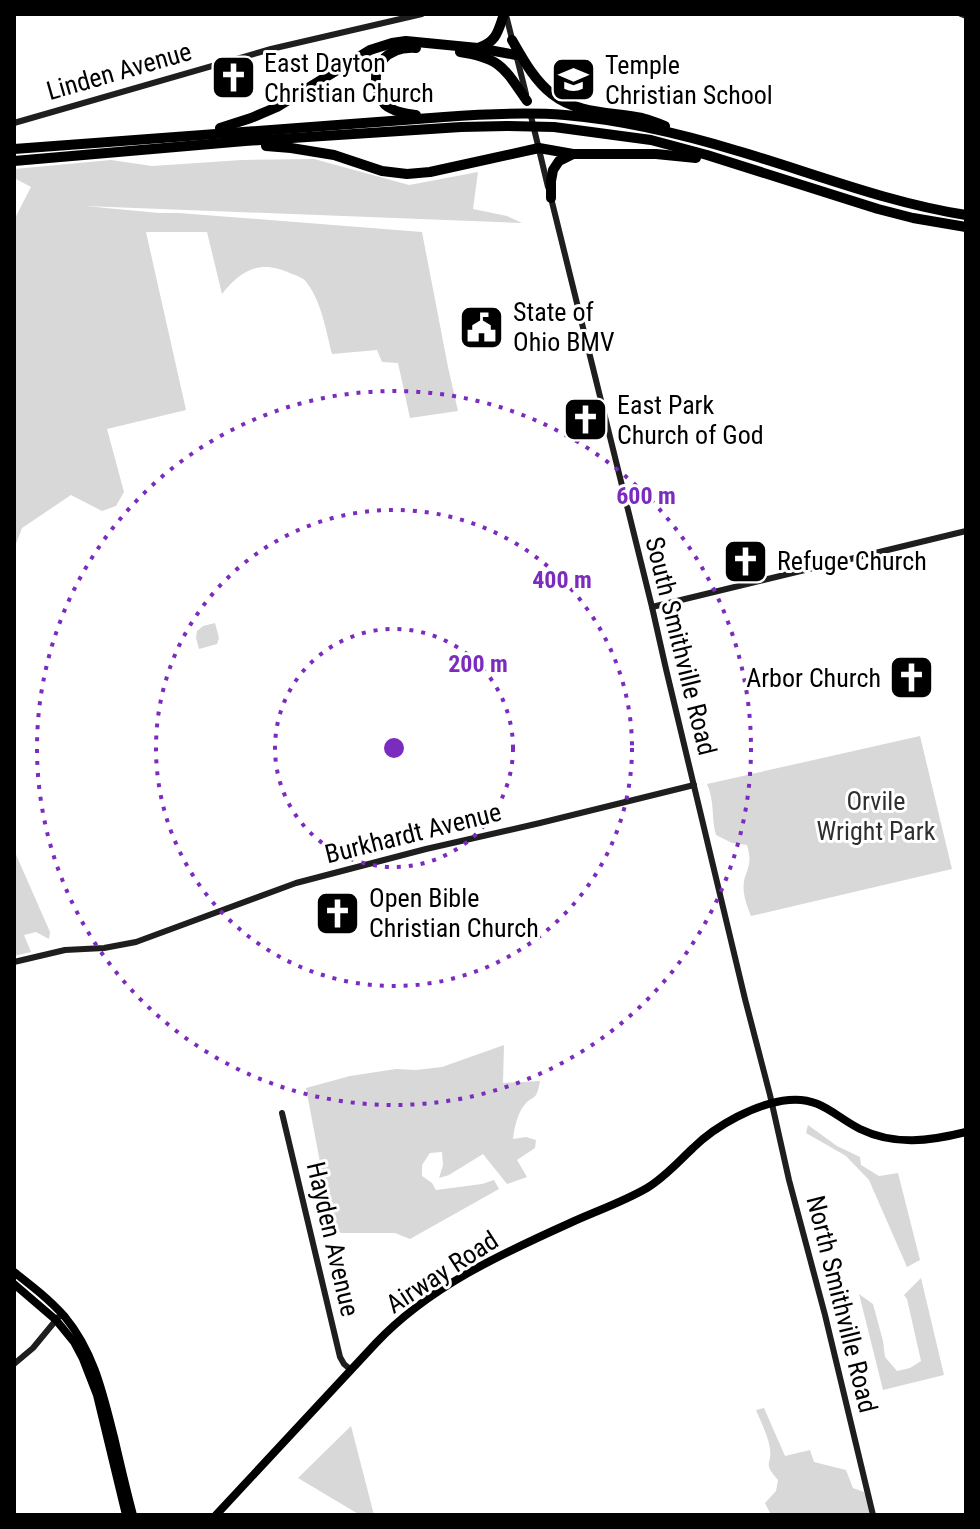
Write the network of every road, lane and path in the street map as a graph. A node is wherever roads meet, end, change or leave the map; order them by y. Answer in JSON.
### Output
{"nodes":[{"id":1,"x":422,"y":14,"type":"edge"},
{"id":2,"x":505,"y":14,"type":"edge"},
{"id":3,"x":512,"y":40,"type":"junction"},
{"id":4,"x":478,"y":48,"type":"junction"},
{"id":5,"x":516,"y":55,"type":"junction"},
{"id":6,"x":527,"y":101,"type":"junction"},
{"id":7,"x":438,"y":117,"type":"junction"},
{"id":8,"x":14,"y":123,"type":"edge"},
{"id":9,"x":173,"y":136,"type":"junction"},
{"id":10,"x":245,"y":141,"type":"junction"},
{"id":11,"x":538,"y":145,"type":"junction"},
{"id":12,"x":724,"y":147,"type":"junction"},
{"id":13,"x":17,"y":149,"type":"edge"},
{"id":14,"x":573,"y":154,"type":"junction"},
{"id":15,"x":14,"y":161,"type":"edge"},
{"id":16,"x":734,"y":163,"type":"junction"},
{"id":17,"x":551,"y":198,"type":"junction"},
{"id":18,"x":966,"y":215,"type":"edge"},
{"id":19,"x":966,"y":227,"type":"edge"},
{"id":20,"x":966,"y":531,"type":"edge"},
{"id":21,"x":652,"y":607,"type":"junction"},
{"id":22,"x":694,"y":785,"type":"junction"},
{"id":23,"x":14,"y":962,"type":"edge"},
{"id":24,"x":772,"y":1104,"type":"junction"},
{"id":25,"x":282,"y":1113,"type":"dead end"},
{"id":26,"x":966,"y":1132,"type":"edge"},
{"id":27,"x":14,"y":1272,"type":"edge"},
{"id":28,"x":14,"y":1284,"type":"edge"},
{"id":29,"x":59,"y":1317,"type":"junction"},
{"id":30,"x":14,"y":1364,"type":"edge"},
{"id":31,"x":351,"y":1370,"type":"junction"},
{"id":32,"x":126,"y":1515,"type":"edge"},
{"id":33,"x":133,"y":1515,"type":"edge"},
{"id":34,"x":216,"y":1515,"type":"edge"},
{"id":35,"x":873,"y":1515,"type":"edge"}],
"edges":[{"from":1,"to":8,"type":"main road","name":"Linden Avenue"},
{"from":2,"to":3,"type":"main road","name":"South Smithville Road"},
{"from":2,"to":4,"type":"highway"},
{"from":3,"to":5,"type":"main road","name":"South Smithville Road"},
{"from":3,"to":12,"type":"highway"},
{"from":4,"to":5,"type":"highway"},
{"from":4,"to":9,"type":"highway"},
{"from":5,"to":6,"type":"main road","name":"South Smithville Road"},
{"from":6,"to":7,"type":"highway"},
{"from":6,"to":11,"type":"main road","name":"South Smithville Road"},
{"from":7,"to":9,"type":"highway"},
{"from":7,"to":12,"type":"highway"},
{"from":9,"to":13,"type":"highway"},
{"from":10,"to":11,"type":"highway"},
{"from":10,"to":15,"type":"highway"},
{"from":10,"to":16,"type":"highway"},
{"from":11,"to":14,"type":"highway"},
{"from":11,"to":17,"type":"main road","name":"South Smithville Road"},
{"from":12,"to":18,"type":"highway"},
{"from":14,"to":16,"type":"highway"},
{"from":14,"to":17,"type":"highway"},
{"from":16,"to":19,"type":"highway"},
{"from":17,"to":21,"type":"main road","name":"South Smithville Road"},
{"from":20,"to":21,"type":"main road"},
{"from":21,"to":22,"type":"main road","name":"South Smithville Road"},
{"from":22,"to":23,"type":"main road","name":"Burkhardt Avenue"},
{"from":22,"to":24,"type":"main road","name":"South Smithville Road"},
{"from":24,"to":26,"type":"main road","name":"Airway Road"},
{"from":24,"to":31,"type":"main road","name":"Airway Road"},
{"from":24,"to":35,"type":"main road","name":"North Smithville Road"},
{"from":25,"to":31,"type":"main road","name":"Hayden Avenue"},
{"from":27,"to":29,"type":"main road"},
{"from":28,"to":29,"type":"main road"},
{"from":29,"to":30,"type":"main road"},
{"from":29,"to":32,"type":"main road"},
{"from":29,"to":33,"type":"main road"},
{"from":31,"to":34,"type":"main road","name":"Airway Road"}]}
